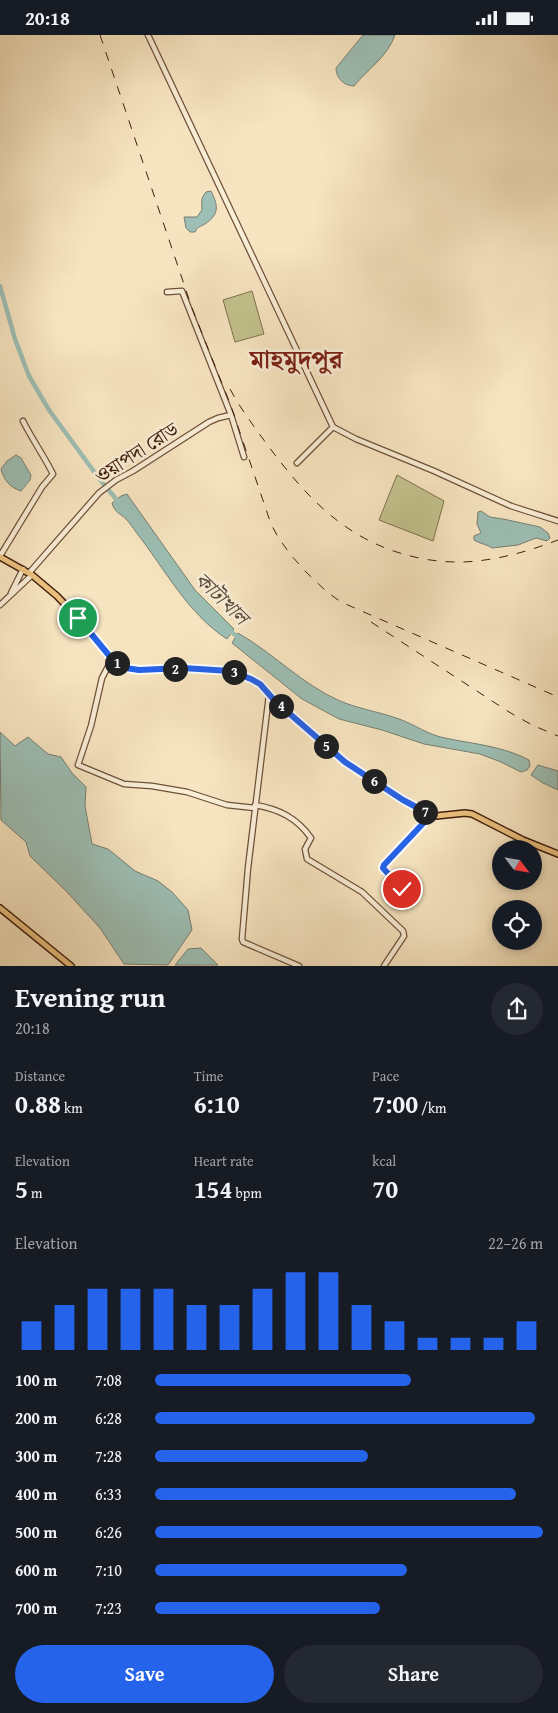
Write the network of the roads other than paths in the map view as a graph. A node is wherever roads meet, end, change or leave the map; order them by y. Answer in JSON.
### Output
{"nodes":[{"id":1,"x":148,"y":35,"type":"edge"},
{"id":2,"x":167,"y":292,"type":"dead end"},
{"id":3,"x":231,"y":415,"type":"junction"},
{"id":4,"x":23,"y":421,"type":"dead end"},
{"id":5,"x":333,"y":427,"type":"junction"},
{"id":6,"x":244,"y":457,"type":"dead end"},
{"id":7,"x":297,"y":463,"type":"dead end"},
{"id":8,"x":558,"y":521,"type":"edge"},
{"id":9,"x":0,"y":556,"type":"edge"},
{"id":10,"x":23,"y":569,"type":"junction"},
{"id":11,"x":31,"y":574,"type":"junction"},
{"id":12,"x":9,"y":596,"type":"junction"},
{"id":13,"x":0,"y":605,"type":"edge"},
{"id":14,"x":112,"y":659,"type":"junction"},
{"id":15,"x":269,"y":695,"type":"junction"},
{"id":16,"x":255,"y":806,"type":"junction"},
{"id":17,"x":431,"y":815,"type":"junction"},
{"id":18,"x":558,"y":854,"type":"edge"},
{"id":19,"x":402,"y":889,"type":"dead end"},
{"id":20,"x":0,"y":908,"type":"edge"},
{"id":21,"x":72,"y":965,"type":"edge"},
{"id":22,"x":299,"y":965,"type":"edge"},
{"id":23,"x":384,"y":965,"type":"edge"}],
"edges":[{"from":1,"to":5,"type":"street"},
{"from":2,"to":3,"type":"street"},
{"from":3,"to":6,"type":"street"},
{"from":3,"to":11,"type":"street","name":"ওয়াপদা রোড"},
{"from":4,"to":9,"type":"street"},
{"from":5,"to":7,"type":"street"},
{"from":5,"to":8,"type":"street"},
{"from":9,"to":10,"type":"main road"},
{"from":10,"to":11,"type":"main road"},
{"from":10,"to":12,"type":"street","name":"ওয়াপদা রোড"},
{"from":11,"to":12,"type":"street","name":"ওয়াপদা রোড"},
{"from":11,"to":14,"type":"main road"},
{"from":12,"to":13,"type":"street","name":"ওয়াপদা রোড"},
{"from":14,"to":15,"type":"main road"},
{"from":14,"to":16,"type":"street"},
{"from":15,"to":16,"type":"street"},
{"from":15,"to":17,"type":"main road"},
{"from":16,"to":22,"type":"street"},
{"from":16,"to":23,"type":"street"},
{"from":17,"to":18,"type":"main road"},
{"from":17,"to":19,"type":"street"},
{"from":20,"to":21,"type":"main road"}]}
